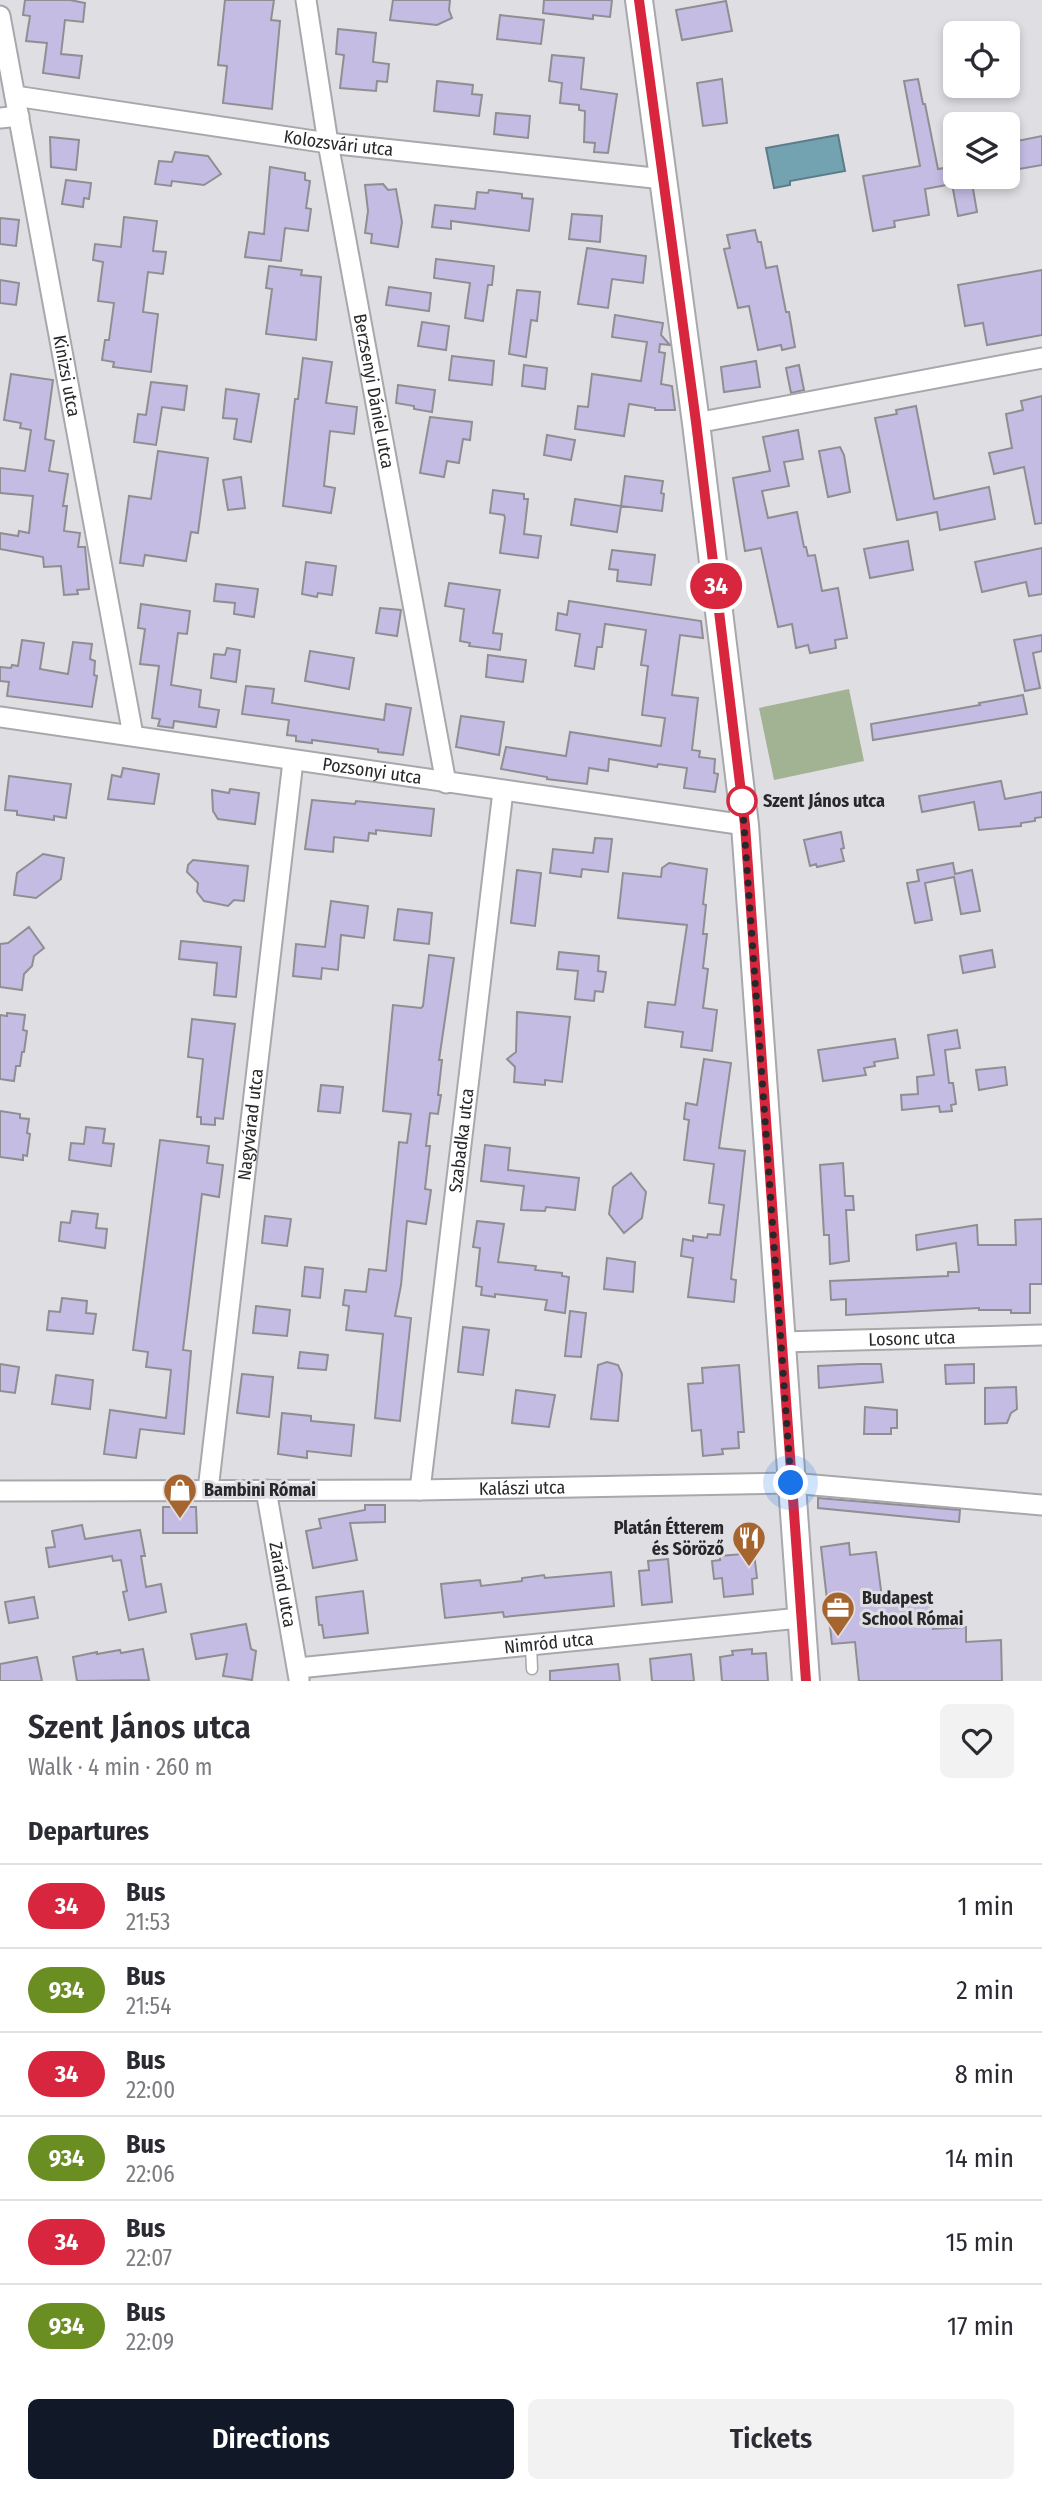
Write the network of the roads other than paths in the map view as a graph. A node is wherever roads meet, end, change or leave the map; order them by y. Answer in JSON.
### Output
{"nodes":[{"id":1,"x":306,"y":0,"type":"edge"},
{"id":2,"x":639,"y":0,"type":"edge"},
{"id":3,"x":0,"y":16,"type":"edge"},
{"id":4,"x":11,"y":110,"type":"edge"},
{"id":5,"x":328,"y":143,"type":"junction"},
{"id":6,"x":663,"y":179,"type":"junction"},
{"id":7,"x":1042,"y":358,"type":"edge"},
{"id":8,"x":696,"y":422,"type":"junction"},
{"id":9,"x":0,"y":717,"type":"edge"},
{"id":10,"x":133,"y":735,"type":"junction"},
{"id":11,"x":293,"y":761,"type":"junction"},
{"id":12,"x":446,"y":783,"type":"junction"},
{"id":13,"x":503,"y":791,"type":"junction"},
{"id":14,"x":745,"y":825,"type":"junction"},
{"id":15,"x":1042,"y":1335,"type":"edge"},
{"id":16,"x":781,"y":1342,"type":"junction"},
{"id":17,"x":791,"y":1483,"type":"junction"},
{"id":18,"x":208,"y":1490,"type":"junction"},
{"id":19,"x":266,"y":1490,"type":"junction"},
{"id":20,"x":420,"y":1490,"type":"junction"},
{"id":21,"x":0,"y":1491,"type":"edge"},
{"id":22,"x":1042,"y":1505,"type":"edge"},
{"id":23,"x":800,"y":1618,"type":"junction"},
{"id":24,"x":531,"y":1645,"type":"junction"},
{"id":25,"x":533,"y":1669,"type":"dead end"},
{"id":26,"x":298,"y":1675,"type":"edge"},
{"id":27,"x":806,"y":1681,"type":"edge"}],
"edges":[{"from":1,"to":5,"type":"street","name":"Berzsenyi Dániel utca"},
{"from":2,"to":6,"type":"street"},
{"from":3,"to":4,"type":"street","name":"Kinizsi utca"},
{"from":4,"to":5,"type":"street","name":"Kolozsvári utca"},
{"from":4,"to":10,"type":"street","name":"Kinizsi utca"},
{"from":5,"to":6,"type":"street","name":"Kolozsvári utca"},
{"from":5,"to":12,"type":"street","name":"Berzsenyi Dániel utca"},
{"from":6,"to":8,"type":"street"},
{"from":7,"to":8,"type":"street"},
{"from":8,"to":14,"type":"street"},
{"from":9,"to":10,"type":"street","name":"Pozsonyi utca"},
{"from":10,"to":11,"type":"street","name":"Pozsonyi utca"},
{"from":11,"to":12,"type":"street","name":"Pozsonyi utca"},
{"from":11,"to":18,"type":"street","name":"Nagyvárad utca"},
{"from":12,"to":13,"type":"street","name":"Pozsonyi utca"},
{"from":13,"to":14,"type":"street","name":"Pozsonyi utca"},
{"from":13,"to":20,"type":"street","name":"Szabadka utca"},
{"from":14,"to":16,"type":"street"},
{"from":15,"to":16,"type":"street","name":"Losonc utca"},
{"from":16,"to":17,"type":"street"},
{"from":17,"to":20,"type":"street","name":"Kalászi utca"},
{"from":17,"to":22,"type":"street","name":"Kalászi utca"},
{"from":17,"to":23,"type":"street"},
{"from":18,"to":19,"type":"street","name":"Kalászi utca"},
{"from":18,"to":21,"type":"street","name":"Kalászi utca"},
{"from":19,"to":20,"type":"street","name":"Kalászi utca"},
{"from":19,"to":26,"type":"street","name":"Zaránd utca"},
{"from":23,"to":24,"type":"street","name":"Nimród utca"},
{"from":23,"to":27,"type":"street"},
{"from":24,"to":25,"type":"lane"},
{"from":24,"to":26,"type":"street","name":"Nimród utca"}]}
